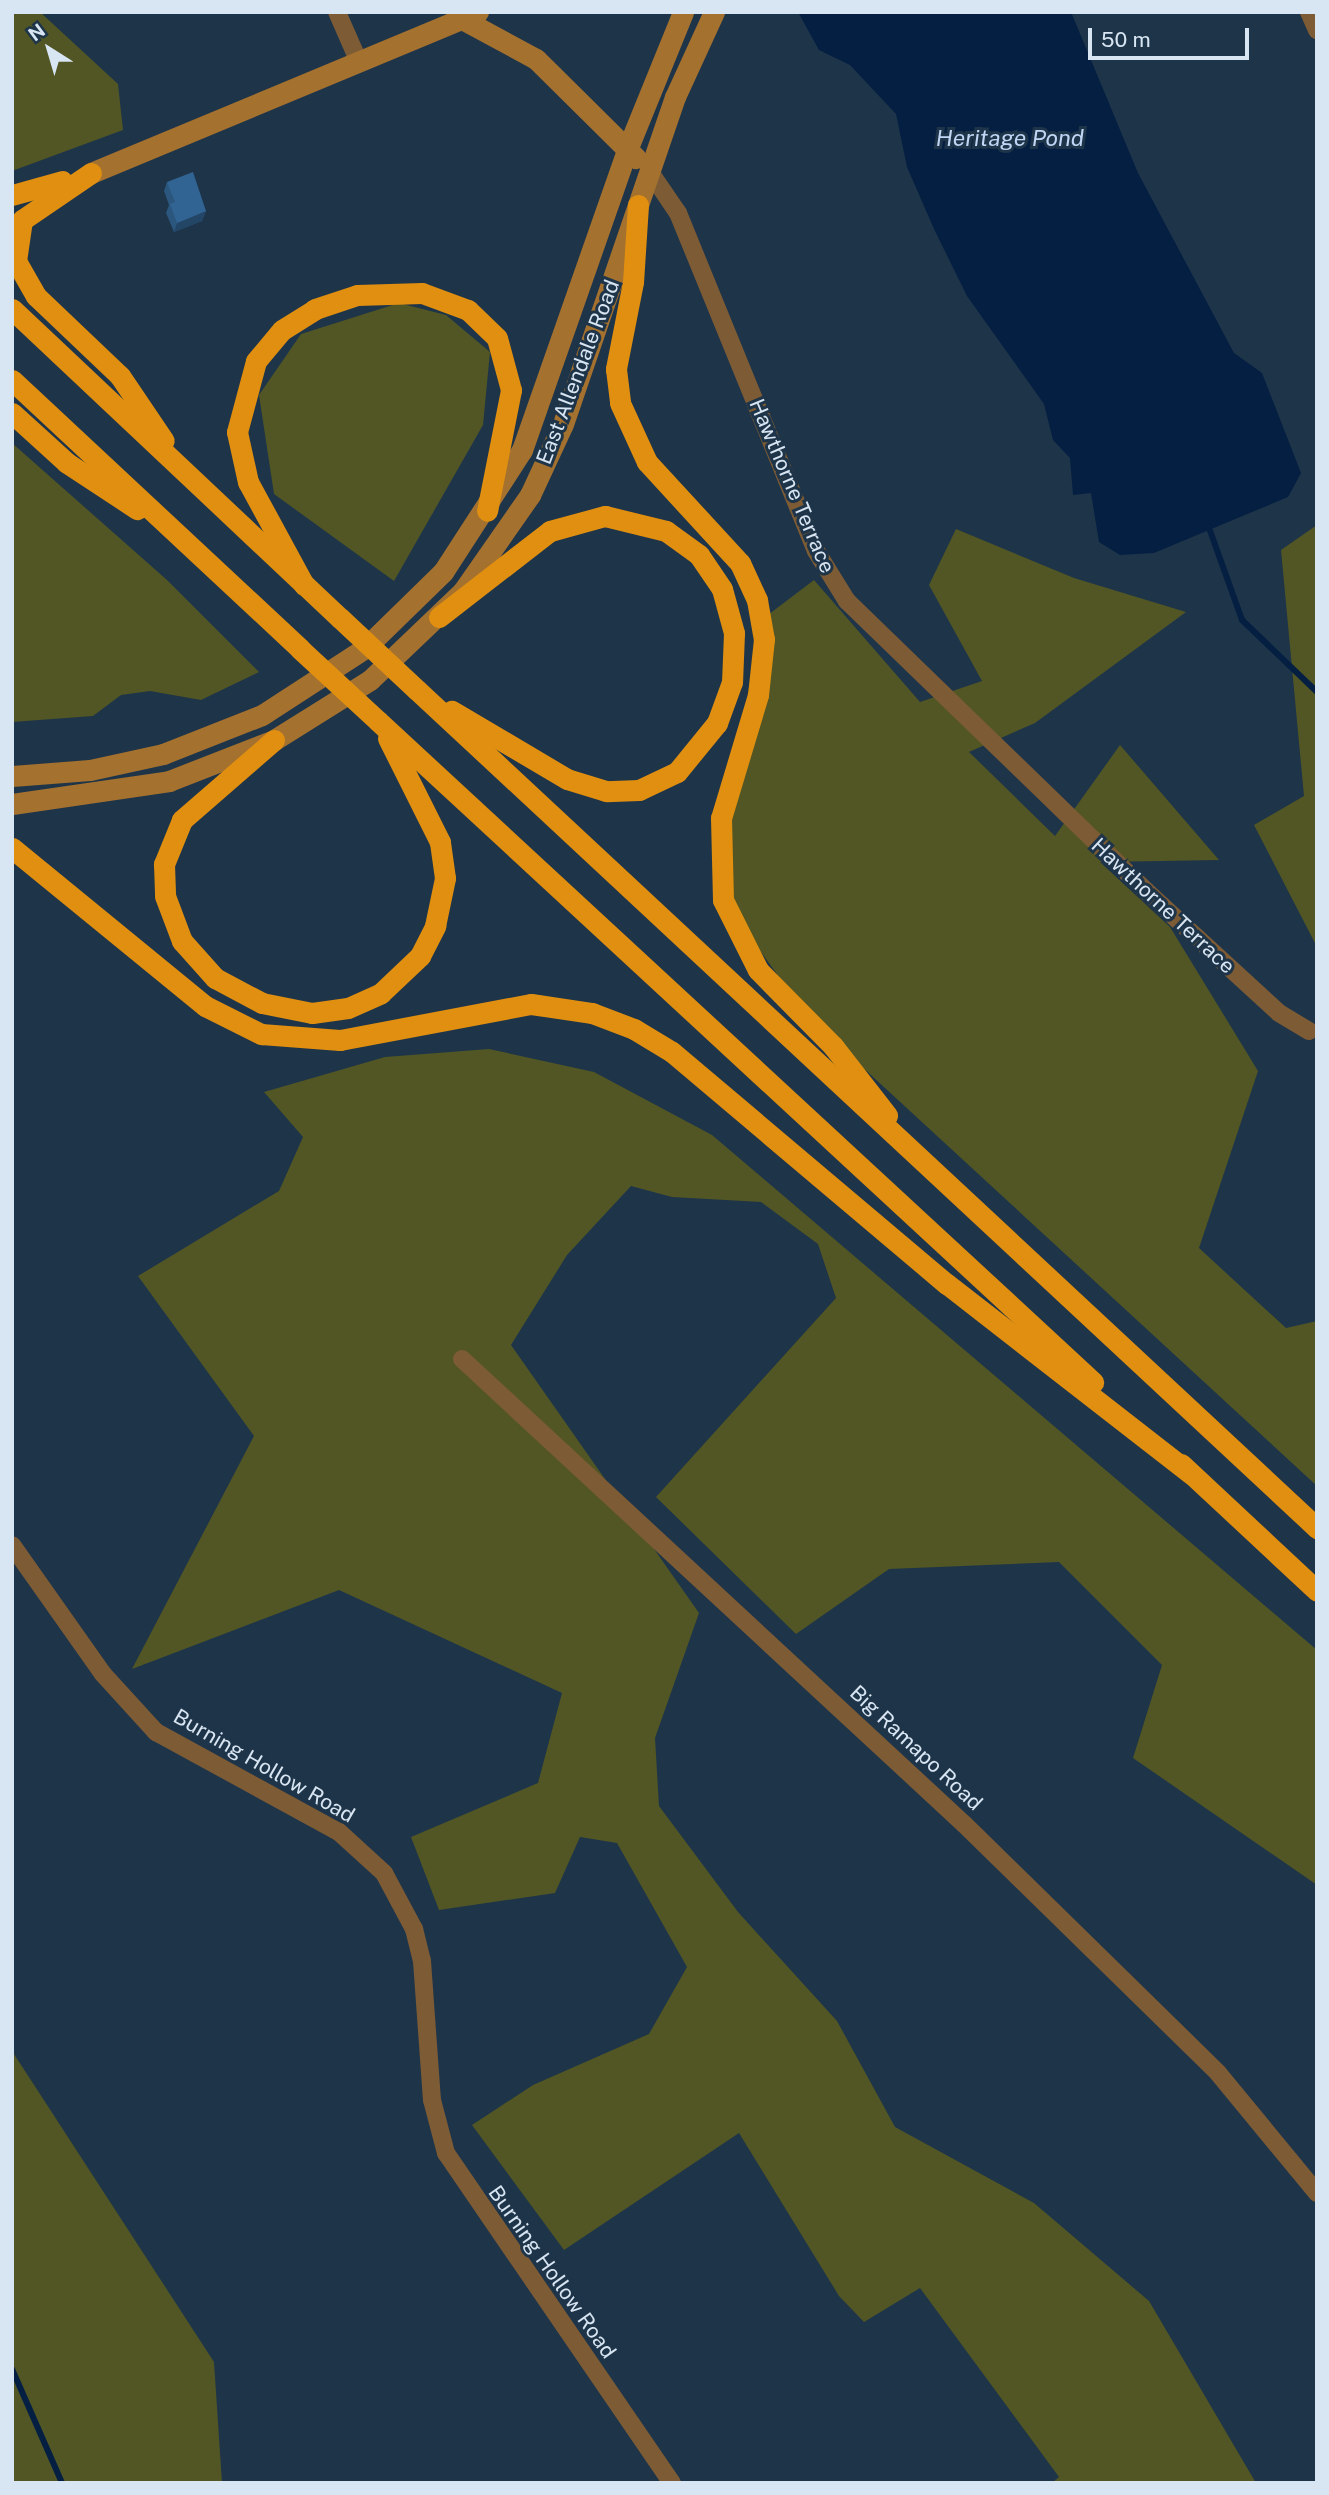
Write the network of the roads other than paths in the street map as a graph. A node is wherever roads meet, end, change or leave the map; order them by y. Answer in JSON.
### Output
{"nodes":[{"id":1,"x":337,"y":12,"type":"edge"},
{"id":2,"x":684,"y":12,"type":"edge"},
{"id":3,"x":714,"y":12,"type":"edge"},
{"id":4,"x":1309,"y":12,"type":"edge"},
{"id":5,"x":470,"y":16,"type":"edge"},
{"id":6,"x":1317,"y":30,"type":"edge"},
{"id":7,"x":359,"y":62,"type":"junction"},
{"id":8,"x":627,"y":150,"type":"junction"},
{"id":9,"x":650,"y":172,"type":"junction"},
{"id":10,"x":91,"y":173,"type":"junction"},
{"id":11,"x":12,"y":195,"type":"edge"},
{"id":12,"x":638,"y":205,"type":"junction"},
{"id":13,"x":12,"y":309,"type":"edge"},
{"id":14,"x":12,"y":380,"type":"edge"},
{"id":15,"x":12,"y":414,"type":"edge"},
{"id":16,"x":187,"y":475,"type":"junction"},
{"id":17,"x":487,"y":511,"type":"junction"},
{"id":18,"x":189,"y":543,"type":"junction"},
{"id":19,"x":304,"y":584,"type":"junction"},
{"id":20,"x":439,"y":617,"type":"junction"},
{"id":21,"x":416,"y":690,"type":"junction"},
{"id":22,"x":378,"y":721,"type":"junction"},
{"id":23,"x":274,"y":740,"type":"junction"},
{"id":24,"x":12,"y":776,"type":"edge"},
{"id":25,"x":12,"y":804,"type":"edge"},
{"id":26,"x":12,"y":848,"type":"edge"},
{"id":27,"x":1309,"y":1031,"type":"dead end"},
{"id":28,"x":927,"y":1167,"type":"junction"},
{"id":29,"x":462,"y":1359,"type":"dead end"},
{"id":30,"x":1191,"y":1474,"type":"junction"},
{"id":31,"x":1317,"y":1528,"type":"edge"},
{"id":32,"x":12,"y":1545,"type":"edge"},
{"id":33,"x":1317,"y":1591,"type":"edge"},
{"id":34,"x":1317,"y":2193,"type":"edge"},
{"id":35,"x":672,"y":2483,"type":"edge"}],
"edges":[{"from":1,"to":7,"type":"street"},
{"from":2,"to":8,"type":"main road","name":"East Allendale Road"},
{"from":3,"to":9,"type":"main road","name":"East Allendale Road"},
{"from":4,"to":6,"type":"street"},
{"from":5,"to":7,"type":"main road"},
{"from":5,"to":8,"type":"main road","name":"Hawthorne Terrace"},
{"from":7,"to":10,"type":"main road"},
{"from":8,"to":9,"type":"main road","name":"Hawthorne Terrace"},
{"from":8,"to":17,"type":"main road","name":"East Allendale Road"},
{"from":9,"to":12,"type":"main road","name":"East Allendale Road"},
{"from":9,"to":27,"type":"street","name":"Hawthorne Terrace"},
{"from":10,"to":11,"type":"highway"},
{"from":10,"to":16,"type":"highway"},
{"from":12,"to":20,"type":"main road","name":"East Allendale Road"},
{"from":12,"to":28,"type":"highway"},
{"from":13,"to":16,"type":"highway"},
{"from":14,"to":18,"type":"highway"},
{"from":15,"to":18,"type":"highway"},
{"from":16,"to":19,"type":"highway"},
{"from":17,"to":19,"type":"highway"},
{"from":17,"to":24,"type":"main road","name":"East Allendale Road"},
{"from":18,"to":22,"type":"highway","bridge":true},
{"from":19,"to":21,"type":"highway","bridge":true},
{"from":20,"to":21,"type":"highway"},
{"from":20,"to":23,"type":"main road","name":"East Allendale Road"},
{"from":21,"to":28,"type":"highway"},
{"from":22,"to":23,"type":"highway"},
{"from":22,"to":30,"type":"highway"},
{"from":23,"to":25,"type":"main road","name":"East Allendale Road"},
{"from":26,"to":30,"type":"highway"},
{"from":28,"to":31,"type":"highway"},
{"from":29,"to":34,"type":"street","name":"Big Ramapo Road"},
{"from":30,"to":33,"type":"highway"},
{"from":32,"to":35,"type":"street","name":"Burning Hollow Road"}]}
